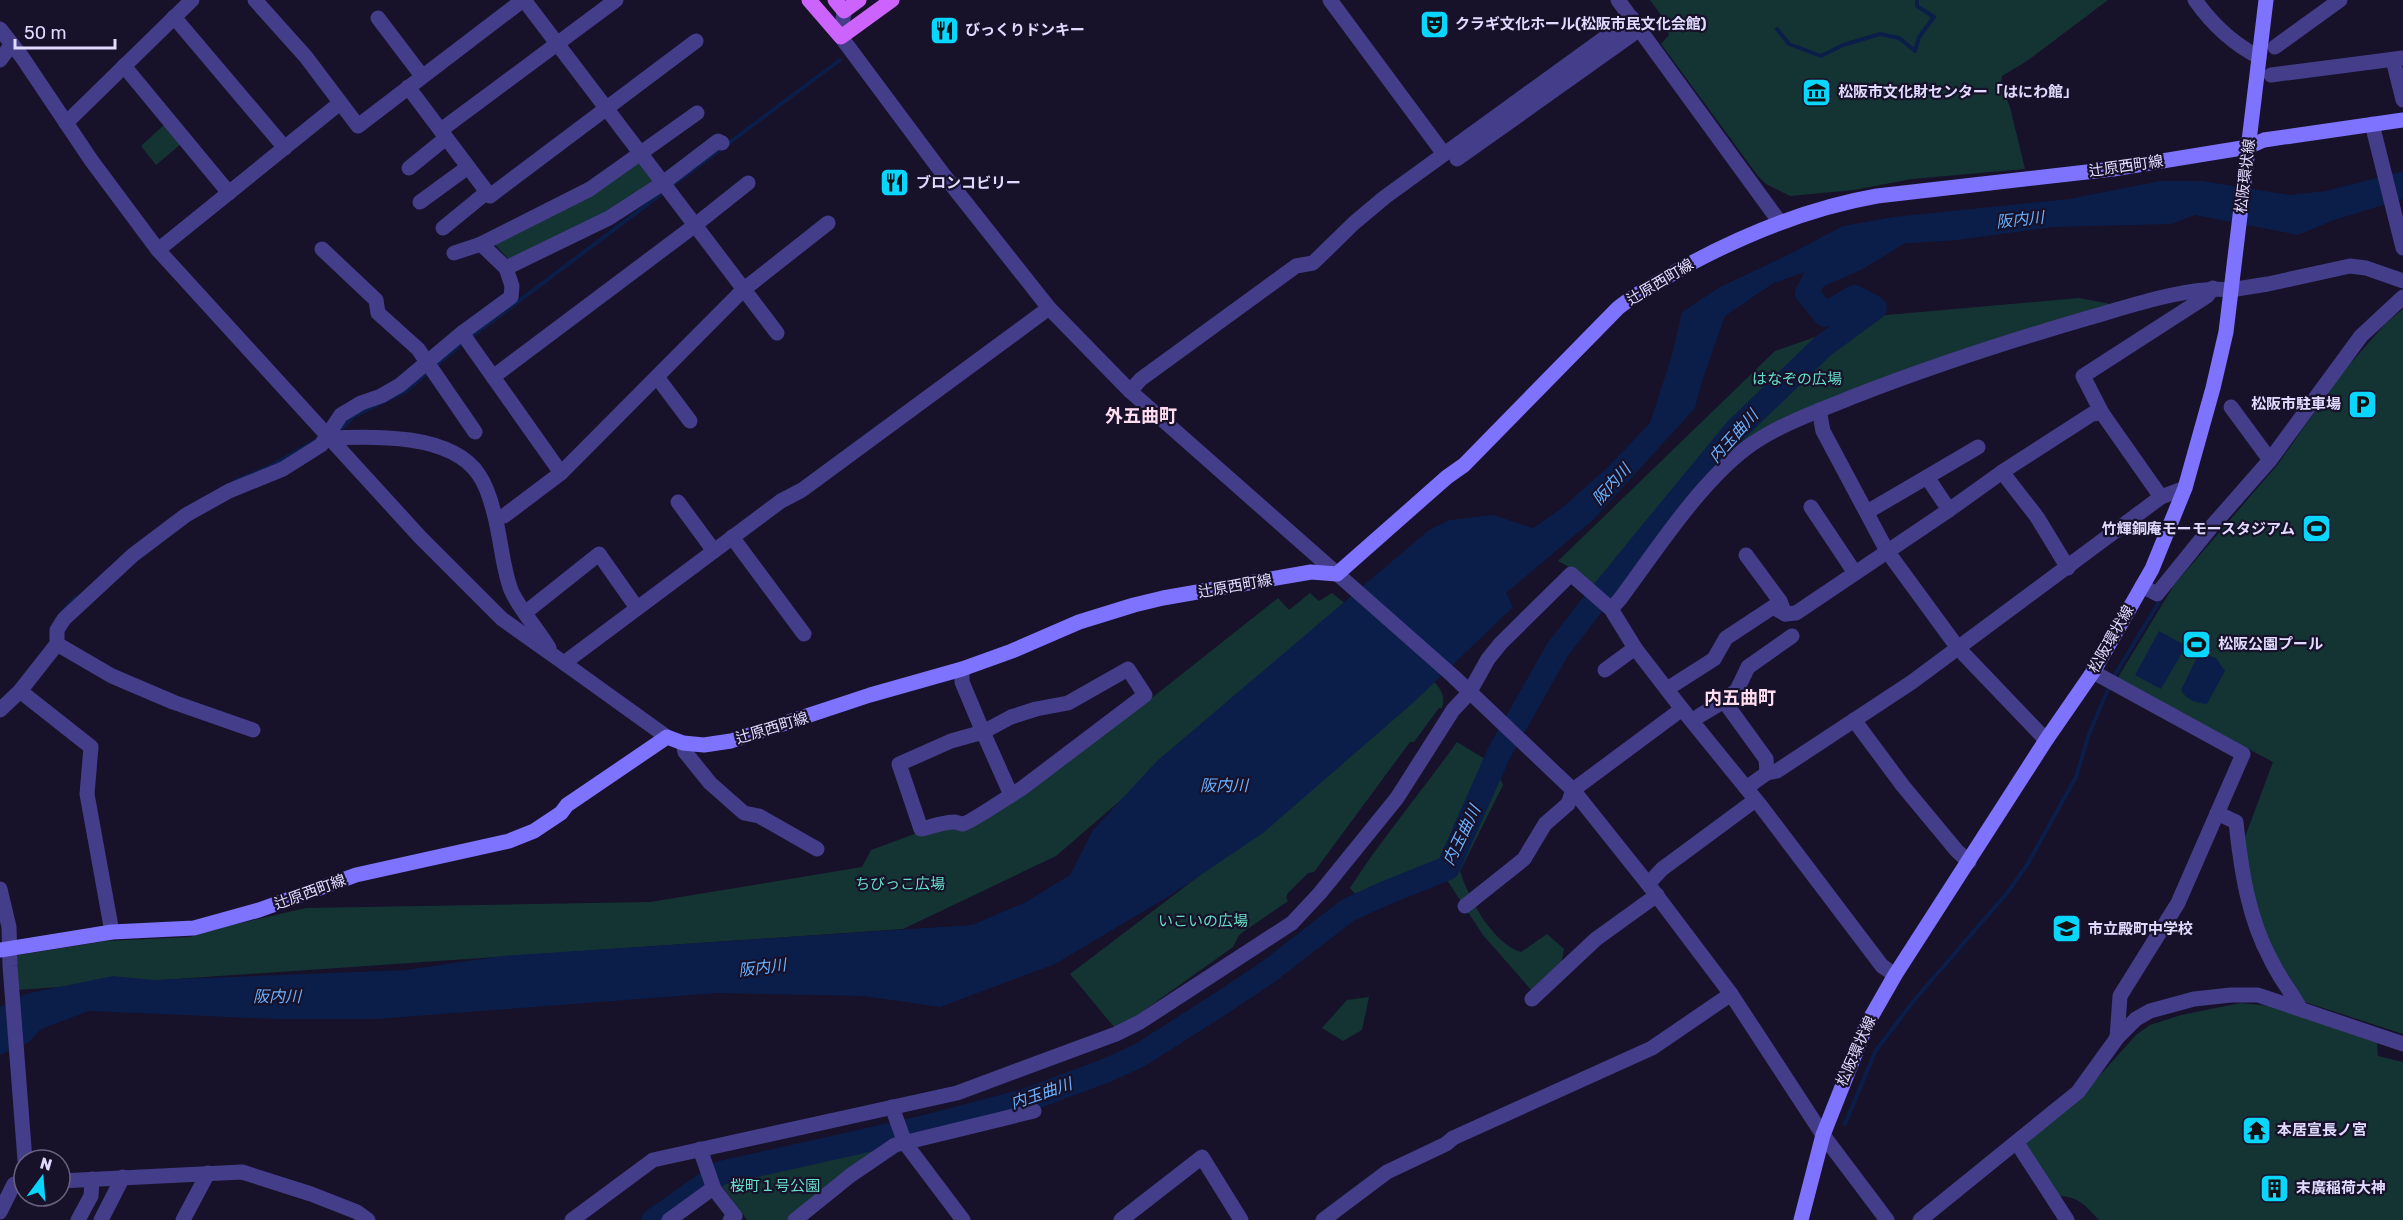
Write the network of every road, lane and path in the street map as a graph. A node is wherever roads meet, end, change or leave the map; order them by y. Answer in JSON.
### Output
{"nodes":[{"id":1,"x":192,"y":0,"type":"edge"},
{"id":2,"x":255,"y":0,"type":"edge"},
{"id":3,"x":524,"y":0,"type":"edge"},
{"id":4,"x":616,"y":0,"type":"edge"},
{"id":5,"x":809,"y":0,"type":"edge"},
{"id":6,"x":860,"y":0,"type":"edge"},
{"id":7,"x":892,"y":0,"type":"edge"},
{"id":8,"x":1330,"y":0,"type":"edge"},
{"id":9,"x":1618,"y":0,"type":"edge"},
{"id":10,"x":2195,"y":0,"type":"edge"},
{"id":11,"x":2266,"y":0,"type":"edge"},
{"id":12,"x":2340,"y":0,"type":"edge"},
{"id":13,"x":839,"y":6,"type":"edge"},
{"id":14,"x":174,"y":17,"type":"junction"},
{"id":15,"x":378,"y":18,"type":"dead end"},
{"id":16,"x":1636,"y":23,"type":"junction"},
{"id":17,"x":0,"y":29,"type":"edge"},
{"id":18,"x":841,"y":38,"type":"junction"},
{"id":19,"x":696,"y":41,"type":"dead end"},
{"id":20,"x":12,"y":44,"type":"junction"},
{"id":21,"x":558,"y":44,"type":"junction"},
{"id":22,"x":2275,"y":47,"type":"dead end"},
{"id":23,"x":2259,"y":57,"type":"junction"},
{"id":24,"x":2398,"y":59,"type":"edge"},
{"id":25,"x":0,"y":60,"type":"edge"},
{"id":26,"x":124,"y":66,"type":"junction"},
{"id":27,"x":2271,"y":75,"type":"dead end"},
{"id":28,"x":422,"y":76,"type":"junction"},
{"id":29,"x":408,"y":87,"type":"junction"},
{"id":30,"x":2403,"y":100,"type":"edge"},
{"id":31,"x":340,"y":103,"type":"junction"},
{"id":32,"x":607,"y":109,"type":"junction"},
{"id":33,"x":697,"y":113,"type":"dead end"},
{"id":34,"x":2403,"y":120,"type":"edge"},
{"id":35,"x":66,"y":123,"type":"junction"},
{"id":36,"x":2373,"y":129,"type":"junction"},
{"id":37,"x":443,"y":134,"type":"junction"},
{"id":38,"x":722,"y":143,"type":"dead end"},
{"id":39,"x":285,"y":148,"type":"junction"},
{"id":40,"x":2248,"y":153,"type":"junction"},
{"id":41,"x":641,"y":154,"type":"junction"},
{"id":42,"x":1450,"y":157,"type":"junction"},
{"id":43,"x":468,"y":167,"type":"junction"},
{"id":44,"x":409,"y":168,"type":"dead end"},
{"id":45,"x":748,"y":183,"type":"dead end"},
{"id":46,"x":666,"y":187,"type":"junction"},
{"id":47,"x":487,"y":192,"type":"junction"},
{"id":48,"x":229,"y":193,"type":"junction"},
{"id":49,"x":420,"y":202,"type":"dead end"},
{"id":50,"x":1779,"y":221,"type":"junction"},
{"id":51,"x":828,"y":223,"type":"dead end"},
{"id":52,"x":694,"y":226,"type":"junction"},
{"id":53,"x":443,"y":228,"type":"dead end"},
{"id":54,"x":480,"y":243,"type":"junction"},
{"id":55,"x":2402,"y":244,"type":"edge"},
{"id":56,"x":322,"y":249,"type":"dead end"},
{"id":57,"x":158,"y":250,"type":"junction"},
{"id":58,"x":454,"y":253,"type":"dead end"},
{"id":59,"x":506,"y":268,"type":"junction"},
{"id":60,"x":2403,"y":281,"type":"edge"},
{"id":61,"x":2231,"y":282,"type":"junction"},
{"id":62,"x":2213,"y":288,"type":"junction"},
{"id":63,"x":743,"y":290,"type":"junction"},
{"id":64,"x":2403,"y":297,"type":"edge"},
{"id":65,"x":1049,"y":308,"type":"junction"},
{"id":66,"x":777,"y":333,"type":"dead end"},
{"id":67,"x":466,"y":340,"type":"junction"},
{"id":68,"x":430,"y":369,"type":"junction"},
{"id":69,"x":493,"y":377,"type":"junction"},
{"id":70,"x":657,"y":378,"type":"junction"},
{"id":71,"x":1130,"y":391,"type":"junction"},
{"id":72,"x":2231,"y":407,"type":"dead end"},
{"id":73,"x":1819,"y":410,"type":"junction"},
{"id":74,"x":2102,"y":413,"type":"junction"},
{"id":75,"x":690,"y":421,"type":"dead end"},
{"id":76,"x":475,"y":432,"type":"dead end"},
{"id":77,"x":327,"y":434,"type":"junction"},
{"id":78,"x":1978,"y":447,"type":"dead end"},
{"id":79,"x":2270,"y":460,"type":"junction"},
{"id":80,"x":2002,"y":472,"type":"junction"},
{"id":81,"x":561,"y":473,"type":"junction"},
{"id":82,"x":1927,"y":477,"type":"junction"},
{"id":83,"x":2185,"y":488,"type":"junction"},
{"id":84,"x":2161,"y":498,"type":"junction"},
{"id":85,"x":678,"y":502,"type":"dead end"},
{"id":86,"x":1811,"y":507,"type":"dead end"},
{"id":87,"x":1949,"y":510,"type":"junction"},
{"id":88,"x":1867,"y":512,"type":"junction"},
{"id":89,"x":504,"y":516,"type":"dead end"},
{"id":90,"x":732,"y":537,"type":"junction"},
{"id":91,"x":714,"y":551,"type":"junction"},
{"id":92,"x":1887,"y":551,"type":"junction"},
{"id":93,"x":1746,"y":555,"type":"dead end"},
{"id":94,"x":2068,"y":568,"type":"junction"},
{"id":95,"x":1855,"y":573,"type":"junction"},
{"id":96,"x":1337,"y":574,"type":"junction"},
{"id":97,"x":2142,"y":586,"type":"junction"},
{"id":98,"x":1608,"y":605,"type":"junction"},
{"id":99,"x":637,"y":608,"type":"junction"},
{"id":100,"x":526,"y":612,"type":"junction"},
{"id":101,"x":1785,"y":614,"type":"junction"},
{"id":102,"x":804,"y":634,"type":"dead end"},
{"id":103,"x":1792,"y":636,"type":"dead end"},
{"id":104,"x":57,"y":644,"type":"junction"},
{"id":105,"x":1635,"y":648,"type":"junction"},
{"id":106,"x":1958,"y":648,"type":"junction"},
{"id":107,"x":559,"y":659,"type":"junction"},
{"id":108,"x":962,"y":669,"type":"junction"},
{"id":109,"x":1605,"y":670,"type":"dead end"},
{"id":110,"x":2093,"y":672,"type":"junction"},
{"id":111,"x":1667,"y":689,"type":"junction"},
{"id":112,"x":20,"y":691,"type":"junction"},
{"id":113,"x":1469,"y":693,"type":"junction"},
{"id":114,"x":1724,"y":701,"type":"junction"},
{"id":115,"x":1682,"y":709,"type":"junction"},
{"id":116,"x":0,"y":710,"type":"edge"},
{"id":117,"x":1699,"y":716,"type":"dead end"},
{"id":118,"x":1854,"y":720,"type":"junction"},
{"id":119,"x":253,"y":730,"type":"dead end"},
{"id":120,"x":983,"y":732,"type":"junction"},
{"id":121,"x":667,"y":737,"type":"junction"},
{"id":122,"x":2046,"y":740,"type":"junction"},
{"id":123,"x":683,"y":743,"type":"junction"},
{"id":124,"x":1767,"y":773,"type":"junction"},
{"id":125,"x":1573,"y":790,"type":"junction"},
{"id":126,"x":1011,"y":795,"type":"junction"},
{"id":127,"x":1750,"y":795,"type":"junction"},
{"id":128,"x":2217,"y":813,"type":"junction"},
{"id":129,"x":817,"y":849,"type":"dead end"},
{"id":130,"x":1969,"y":862,"type":"junction"},
{"id":131,"x":0,"y":889,"type":"edge"},
{"id":132,"x":1653,"y":889,"type":"junction"},
{"id":133,"x":1465,"y":906,"type":"dead end"},
{"id":134,"x":112,"y":932,"type":"junction"},
{"id":135,"x":5,"y":948,"type":"edge"},
{"id":136,"x":1895,"y":975,"type":"junction"},
{"id":137,"x":1731,"y":994,"type":"junction"},
{"id":138,"x":1532,"y":999,"type":"dead end"},
{"id":139,"x":2300,"y":1008,"type":"junction"},
{"id":140,"x":2117,"y":1038,"type":"junction"},
{"id":141,"x":2403,"y":1044,"type":"edge"},
{"id":142,"x":892,"y":1107,"type":"junction"},
{"id":143,"x":1034,"y":1111,"type":"dead end"},
{"id":144,"x":1823,"y":1135,"type":"junction"},
{"id":145,"x":904,"y":1143,"type":"junction"},
{"id":146,"x":2017,"y":1143,"type":"junction"},
{"id":147,"x":25,"y":1148,"type":"edge"},
{"id":148,"x":700,"y":1149,"type":"junction"},
{"id":149,"x":208,"y":1173,"type":"junction"},
{"id":150,"x":123,"y":1177,"type":"junction"},
{"id":151,"x":92,"y":1179,"type":"junction"},
{"id":152,"x":72,"y":1180,"type":"edge"},
{"id":153,"x":12,"y":1186,"type":"edge"},
{"id":154,"x":714,"y":1189,"type":"junction"},
{"id":155,"x":0,"y":1212,"type":"edge"},
{"id":156,"x":78,"y":1220,"type":"edge"},
{"id":157,"x":101,"y":1220,"type":"edge"},
{"id":158,"x":183,"y":1220,"type":"edge"},
{"id":159,"x":368,"y":1220,"type":"edge"},
{"id":160,"x":572,"y":1220,"type":"edge"},
{"id":161,"x":669,"y":1220,"type":"edge"},
{"id":162,"x":730,"y":1220,"type":"edge"},
{"id":163,"x":795,"y":1220,"type":"edge"},
{"id":164,"x":963,"y":1220,"type":"edge"},
{"id":165,"x":1121,"y":1220,"type":"edge"},
{"id":166,"x":1241,"y":1220,"type":"edge"},
{"id":167,"x":1323,"y":1220,"type":"edge"},
{"id":168,"x":1801,"y":1220,"type":"edge"},
{"id":169,"x":1887,"y":1220,"type":"edge"},
{"id":170,"x":1920,"y":1220,"type":"edge"},
{"id":171,"x":2067,"y":1220,"type":"edge"}],
"edges":[{"from":1,"to":14,"type":"street"},
{"from":2,"to":31,"type":"street"},
{"from":3,"to":21,"type":"street"},
{"from":3,"to":28,"type":"street"},
{"from":4,"to":21,"type":"street"},
{"from":5,"to":18,"type":"main road"},
{"from":6,"to":13,"type":"main road"},
{"from":7,"to":18,"type":"main road"},
{"from":8,"to":42,"type":"street"},
{"from":9,"to":16,"type":"street"},
{"from":10,"to":23,"type":"street"},
{"from":11,"to":23,"type":"main road","name":"松阪環状線"},
{"from":12,"to":22,"type":"street"},
{"from":13,"to":18,"type":"street"},
{"from":14,"to":26,"type":"street"},
{"from":14,"to":39,"type":"street"},
{"from":15,"to":28,"type":"street"},
{"from":16,"to":42,"type":"street"},
{"from":16,"to":50,"type":"street"},
{"from":17,"to":20,"type":"street"},
{"from":18,"to":65,"type":"street"},
{"from":19,"to":32,"type":"street"},
{"from":20,"to":25,"type":"street"},
{"from":20,"to":35,"type":"street"},
{"from":21,"to":32,"type":"street"},
{"from":21,"to":37,"type":"street"},
{"from":23,"to":40,"type":"main road","name":"松阪環状線"},
{"from":24,"to":27,"type":"street"},
{"from":24,"to":30,"type":"street"},
{"from":26,"to":35,"type":"street"},
{"from":26,"to":48,"type":"street"},
{"from":28,"to":29,"type":"street"},
{"from":29,"to":31,"type":"street"},
{"from":29,"to":37,"type":"street"},
{"from":31,"to":39,"type":"street"},
{"from":32,"to":41,"type":"street"},
{"from":32,"to":47,"type":"street"},
{"from":33,"to":41,"type":"street"},
{"from":34,"to":36,"type":"main road","name":"辻原西町線"},
{"from":35,"to":57,"type":"street"},
{"from":36,"to":40,"type":"main road","name":"辻原西町線"},
{"from":36,"to":55,"type":"street"},
{"from":37,"to":43,"type":"street"},
{"from":37,"to":44,"type":"street"},
{"from":38,"to":46,"type":"street"},
{"from":39,"to":48,"type":"street"},
{"from":40,"to":50,"type":"main road","name":"辻原西町線"},
{"from":40,"to":61,"type":"main road","name":"松阪環状線"},
{"from":41,"to":46,"type":"street"},
{"from":41,"to":54,"type":"street"},
{"from":42,"to":71,"type":"street"},
{"from":43,"to":47,"type":"street"},
{"from":43,"to":49,"type":"street"},
{"from":45,"to":52,"type":"street"},
{"from":46,"to":52,"type":"street"},
{"from":46,"to":59,"type":"street"},
{"from":47,"to":53,"type":"street"},
{"from":48,"to":57,"type":"street"},
{"from":50,"to":96,"type":"main road","name":"辻原西町線"},
{"from":51,"to":63,"type":"street"},
{"from":52,"to":63,"type":"street"},
{"from":52,"to":69,"type":"street"},
{"from":54,"to":58,"type":"street"},
{"from":54,"to":59,"type":"street"},
{"from":56,"to":68,"type":"street"},
{"from":57,"to":77,"type":"street"},
{"from":59,"to":67,"type":"street"},
{"from":60,"to":61,"type":"street"},
{"from":61,"to":62,"type":"street"},
{"from":61,"to":83,"type":"main road","name":"松阪環状線"},
{"from":62,"to":73,"type":"street"},
{"from":62,"to":74,"type":"street"},
{"from":63,"to":66,"type":"street"},
{"from":63,"to":70,"type":"street"},
{"from":64,"to":79,"type":"street"},
{"from":65,"to":71,"type":"street"},
{"from":65,"to":90,"type":"street"},
{"from":67,"to":68,"type":"street"},
{"from":67,"to":69,"type":"street"},
{"from":68,"to":76,"type":"street"},
{"from":68,"to":77,"type":"street"},
{"from":69,"to":81,"type":"street"},
{"from":70,"to":75,"type":"street"},
{"from":70,"to":81,"type":"street"},
{"from":71,"to":96,"type":"street"},
{"from":72,"to":79,"type":"street"},
{"from":73,"to":88,"type":"street"},
{"from":73,"to":98,"type":"street"},
{"from":74,"to":80,"type":"street"},
{"from":74,"to":84,"type":"street"},
{"from":77,"to":100,"type":"street"},
{"from":77,"to":104,"type":"street"},
{"from":77,"to":107,"type":"street"},
{"from":78,"to":82,"type":"street"},
{"from":79,"to":97,"type":"street"},
{"from":80,"to":87,"type":"street"},
{"from":80,"to":94,"type":"street"},
{"from":81,"to":89,"type":"street"},
{"from":82,"to":87,"type":"street"},
{"from":82,"to":88,"type":"street"},
{"from":83,"to":84,"type":"street"},
{"from":83,"to":97,"type":"main road","name":"松阪環状線"},
{"from":84,"to":94,"type":"street"},
{"from":85,"to":91,"type":"street"},
{"from":86,"to":95,"type":"street"},
{"from":87,"to":92,"type":"street"},
{"from":88,"to":92,"type":"street"},
{"from":90,"to":91,"type":"street"},
{"from":90,"to":102,"type":"street"},
{"from":91,"to":99,"type":"street"},
{"from":92,"to":95,"type":"street"},
{"from":92,"to":106,"type":"street"},
{"from":93,"to":101,"type":"street"},
{"from":94,"to":106,"type":"street"},
{"from":95,"to":101,"type":"street"},
{"from":96,"to":108,"type":"main road","name":"辻原西町線"},
{"from":96,"to":113,"type":"street"},
{"from":97,"to":110,"type":"main road","name":"松阪環状線"},
{"from":98,"to":105,"type":"street"},
{"from":98,"to":113,"type":"street"},
{"from":99,"to":100,"type":"street"},
{"from":99,"to":107,"type":"street"},
{"from":100,"to":107,"type":"street"},
{"from":101,"to":111,"type":"street"},
{"from":103,"to":114,"type":"street"},
{"from":104,"to":112,"type":"street"},
{"from":104,"to":119,"type":"street"},
{"from":105,"to":109,"type":"street"},
{"from":105,"to":111,"type":"street"},
{"from":106,"to":118,"type":"street"},
{"from":106,"to":122,"type":"street"},
{"from":107,"to":121,"type":"street"},
{"from":108,"to":120,"type":"street"},
{"from":108,"to":123,"type":"main road","name":"辻原西町線"},
{"from":110,"to":122,"type":"main road","name":"松阪環状線"},
{"from":110,"to":128,"type":"street"},
{"from":111,"to":115,"type":"street"},
{"from":112,"to":116,"type":"street"},
{"from":112,"to":134,"type":"street"},
{"from":113,"to":125,"type":"street"},
{"from":113,"to":142,"type":"street"},
{"from":114,"to":117,"type":"street"},
{"from":114,"to":124,"type":"street"},
{"from":115,"to":125,"type":"street"},
{"from":115,"to":127,"type":"street"},
{"from":118,"to":124,"type":"street"},
{"from":118,"to":130,"type":"street"},
{"from":120,"to":126,"type":"street"},
{"from":120,"to":126,"type":"street"},
{"from":120,"to":126,"type":"street"},
{"from":121,"to":123,"type":"main road","name":"辻原西町線"},
{"from":121,"to":134,"type":"main road","name":"辻原西町線"},
{"from":122,"to":130,"type":"main road","name":"松阪環状線"},
{"from":123,"to":129,"type":"street"},
{"from":124,"to":127,"type":"street"},
{"from":125,"to":132,"type":"street"},
{"from":125,"to":133,"type":"street"},
{"from":127,"to":132,"type":"street"},
{"from":127,"to":136,"type":"street"},
{"from":128,"to":139,"type":"street"},
{"from":128,"to":140,"type":"street"},
{"from":130,"to":136,"type":"main road","name":"松阪環状線"},
{"from":131,"to":135,"type":"street"},
{"from":132,"to":137,"type":"street"},
{"from":132,"to":138,"type":"street"},
{"from":134,"to":135,"type":"main road","name":"辻原西町線"},
{"from":135,"to":147,"type":"street"},
{"from":136,"to":144,"type":"main road","name":"松阪環状線"},
{"from":137,"to":144,"type":"street"},
{"from":137,"to":167,"type":"street"},
{"from":139,"to":140,"type":"street"},
{"from":139,"to":141,"type":"street"},
{"from":140,"to":146,"type":"street"},
{"from":142,"to":145,"type":"street"},
{"from":142,"to":148,"type":"street"},
{"from":143,"to":145,"type":"street"},
{"from":144,"to":168,"type":"main road","name":"松阪環状線"},
{"from":144,"to":169,"type":"street"},
{"from":145,"to":163,"type":"street"},
{"from":145,"to":164,"type":"street"},
{"from":146,"to":170,"type":"street"},
{"from":146,"to":171,"type":"street"},
{"from":148,"to":154,"type":"street"},
{"from":148,"to":160,"type":"street"},
{"from":149,"to":150,"type":"street"},
{"from":149,"to":158,"type":"street"},
{"from":149,"to":159,"type":"street"},
{"from":150,"to":151,"type":"street"},
{"from":150,"to":157,"type":"street"},
{"from":151,"to":152,"type":"street"},
{"from":151,"to":156,"type":"street"},
{"from":153,"to":155,"type":"street"},
{"from":154,"to":161,"type":"street"},
{"from":154,"to":162,"type":"street"},
{"from":165,"to":166,"type":"street"}]}
